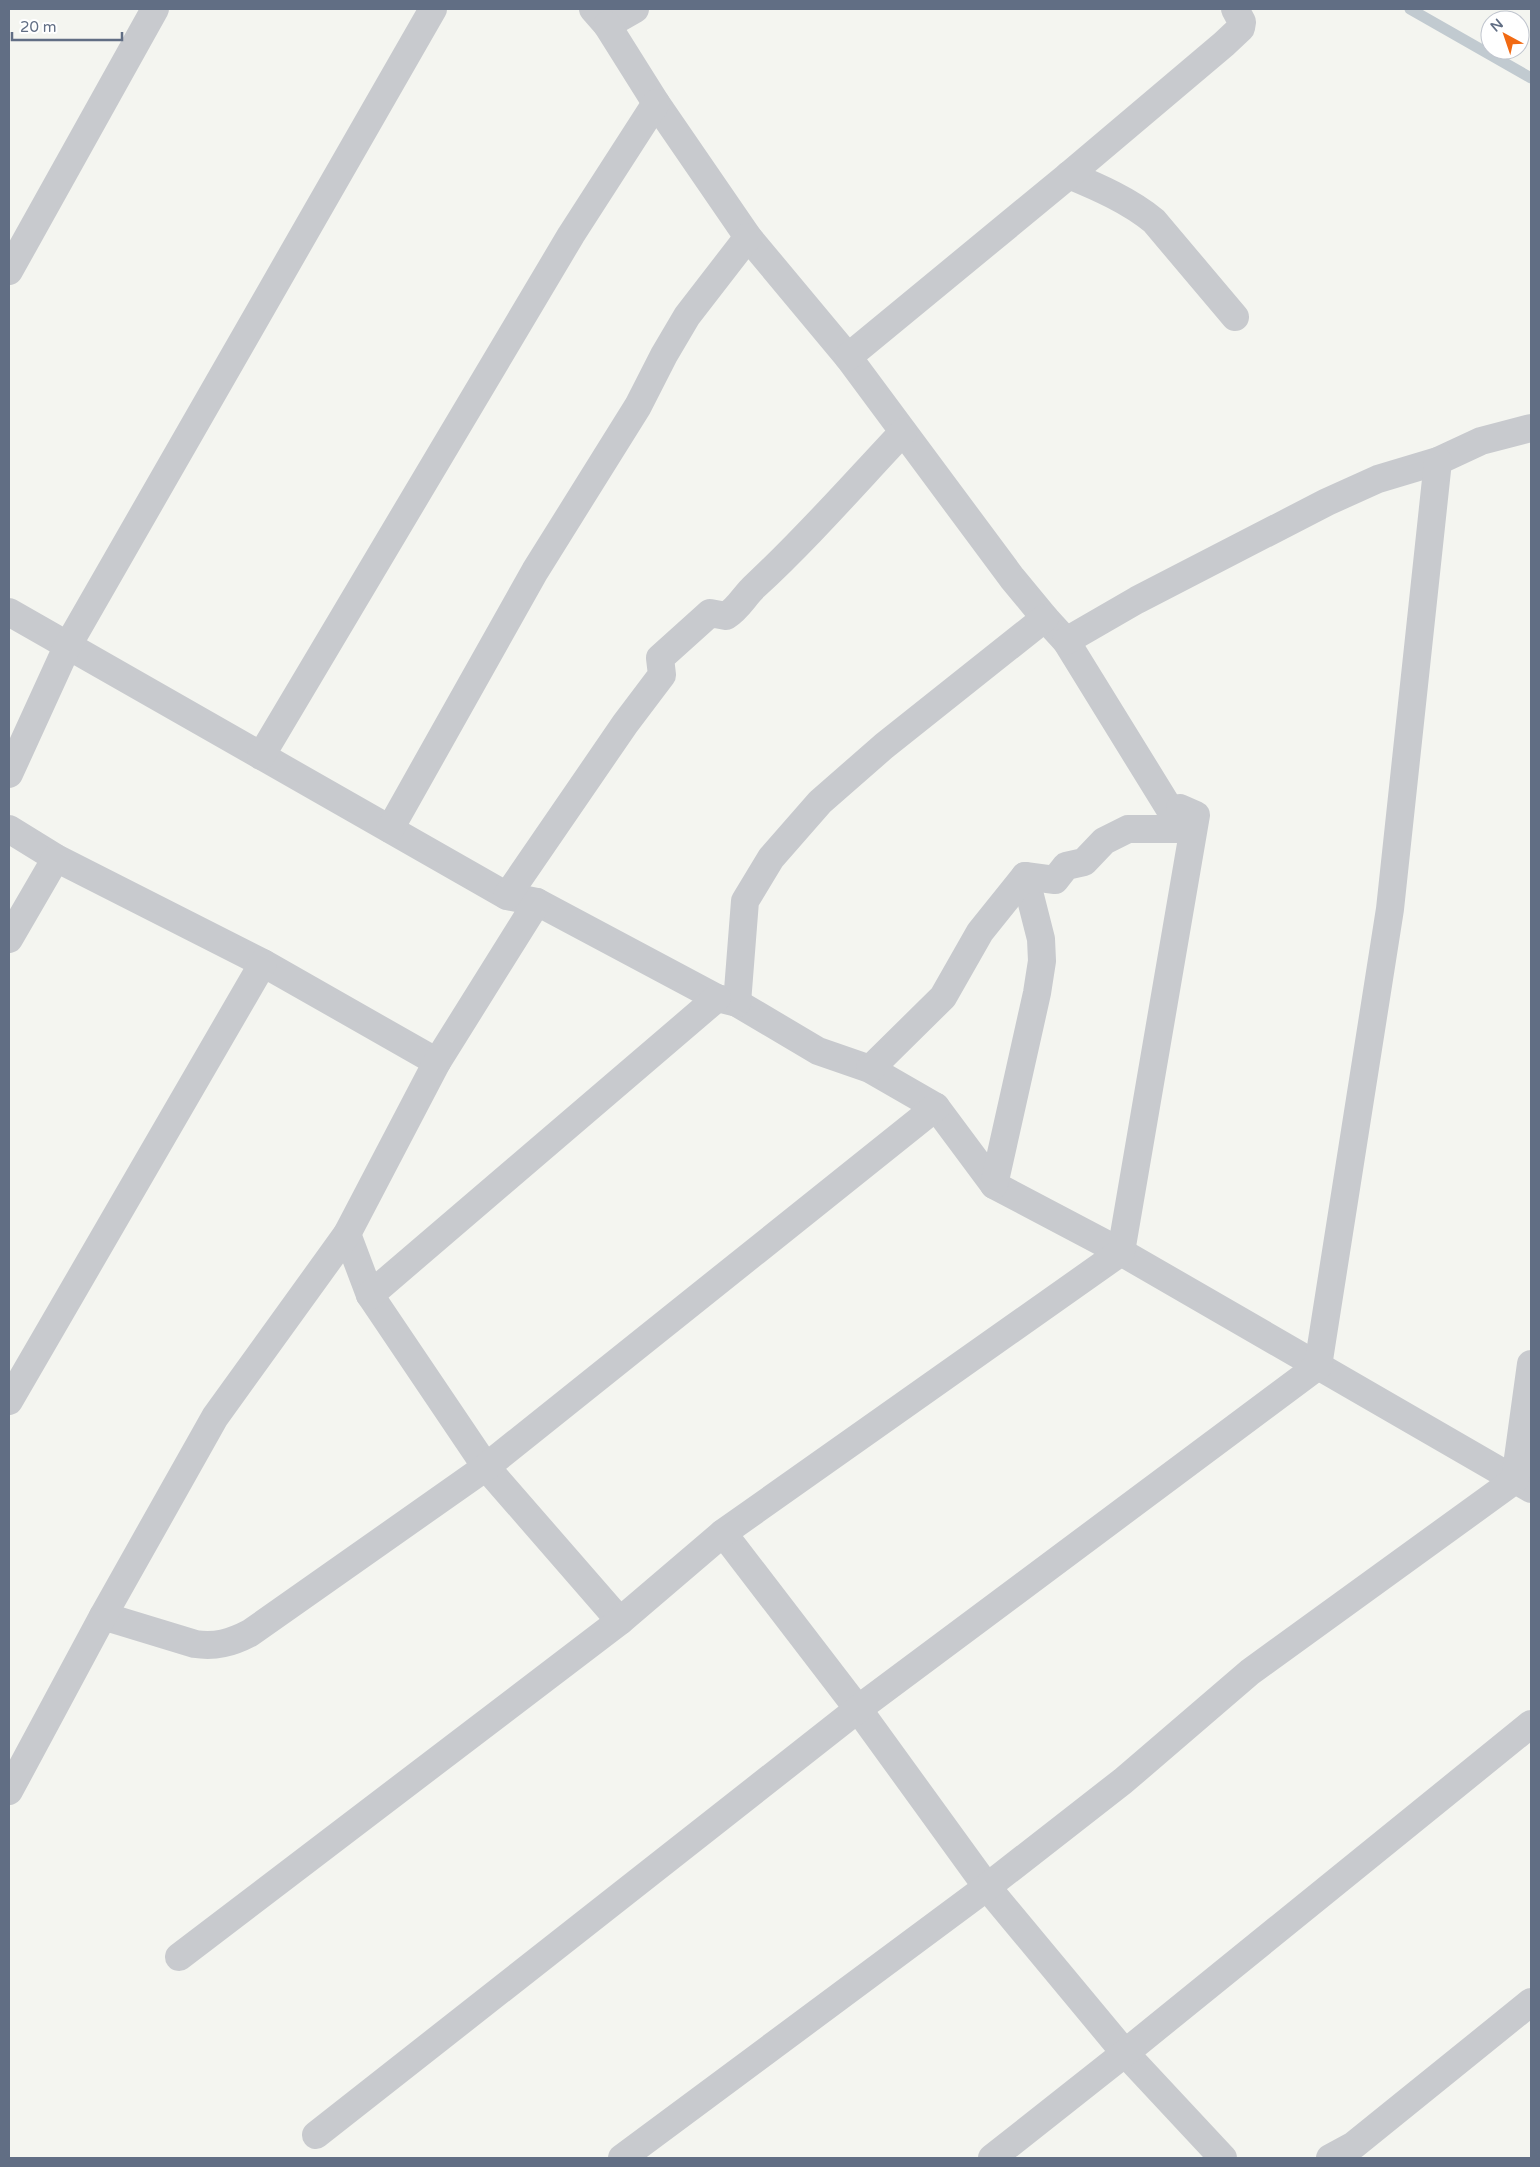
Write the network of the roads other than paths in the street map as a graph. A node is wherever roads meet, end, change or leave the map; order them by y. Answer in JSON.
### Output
{"nodes":[{"id":1,"x":155,"y":9,"type":"edge"},
{"id":2,"x":431,"y":9,"type":"edge"},
{"id":3,"x":635,"y":9,"type":"edge"},
{"id":4,"x":1235,"y":9,"type":"edge"},
{"id":5,"x":600,"y":17,"type":"edge"},
{"id":6,"x":656,"y":103,"type":"junction"},
{"id":7,"x":1069,"y":175,"type":"junction"},
{"id":8,"x":748,"y":238,"type":"junction"},
{"id":9,"x":9,"y":271,"type":"edge"},
{"id":10,"x":1235,"y":317,"type":"dead end"},
{"id":11,"x":848,"y":357,"type":"junction"},
{"id":12,"x":1531,"y":428,"type":"edge"},
{"id":13,"x":903,"y":432,"type":"junction"},
{"id":14,"x":1438,"y":461,"type":"junction"},
{"id":15,"x":9,"y":612,"type":"edge"},
{"id":16,"x":1045,"y":618,"type":"junction"},
{"id":17,"x":1066,"y":641,"type":"junction"},
{"id":18,"x":67,"y":647,"type":"junction"},
{"id":19,"x":261,"y":756,"type":"junction"},
{"id":20,"x":9,"y":774,"type":"edge"},
{"id":21,"x":9,"y":829,"type":"edge"},
{"id":22,"x":390,"y":829,"type":"junction"},
{"id":23,"x":1182,"y":829,"type":"junction"},
{"id":24,"x":56,"y":858,"type":"junction"},
{"id":25,"x":1025,"y":876,"type":"junction"},
{"id":26,"x":507,"y":896,"type":"junction"},
{"id":27,"x":537,"y":902,"type":"junction"},
{"id":28,"x":9,"y":939,"type":"edge"},
{"id":29,"x":263,"y":963,"type":"junction"},
{"id":30,"x":727,"y":1000,"type":"junction"},
{"id":31,"x":437,"y":1062,"type":"junction"},
{"id":32,"x":870,"y":1069,"type":"junction"},
{"id":33,"x":936,"y":1107,"type":"junction"},
{"id":34,"x":994,"y":1184,"type":"junction"},
{"id":35,"x":347,"y":1234,"type":"junction"},
{"id":36,"x":1121,"y":1252,"type":"junction"},
{"id":37,"x":370,"y":1295,"type":"junction"},
{"id":38,"x":1531,"y":1364,"type":"edge"},
{"id":39,"x":1318,"y":1366,"type":"junction"},
{"id":40,"x":9,"y":1401,"type":"edge"},
{"id":41,"x":486,"y":1467,"type":"junction"},
{"id":42,"x":1523,"y":1484,"type":"edge"},
{"id":43,"x":723,"y":1533,"type":"junction"},
{"id":44,"x":103,"y":1616,"type":"junction"},
{"id":45,"x":620,"y":1622,"type":"junction"},
{"id":46,"x":858,"y":1709,"type":"junction"},
{"id":47,"x":1531,"y":1724,"type":"edge"},
{"id":48,"x":9,"y":1791,"type":"edge"},
{"id":49,"x":987,"y":1887,"type":"junction"},
{"id":50,"x":179,"y":1957,"type":"dead end"},
{"id":51,"x":1531,"y":2002,"type":"edge"},
{"id":52,"x":1125,"y":2054,"type":"junction"},
{"id":53,"x":316,"y":2135,"type":"dead end"},
{"id":54,"x":1359,"y":2152,"type":"edge"},
{"id":55,"x":622,"y":2158,"type":"edge"},
{"id":56,"x":992,"y":2158,"type":"edge"},
{"id":57,"x":1223,"y":2158,"type":"edge"},
{"id":58,"x":1330,"y":2158,"type":"edge"}],
"edges":[{"from":1,"to":9,"type":"street"},
{"from":2,"to":18,"type":"street"},
{"from":3,"to":5,"type":"street"},
{"from":4,"to":7,"type":"street"},
{"from":5,"to":6,"type":"street"},
{"from":6,"to":8,"type":"street"},
{"from":6,"to":19,"type":"street"},
{"from":7,"to":10,"type":"street"},
{"from":7,"to":11,"type":"street"},
{"from":8,"to":11,"type":"street"},
{"from":8,"to":22,"type":"street"},
{"from":11,"to":13,"type":"street"},
{"from":12,"to":14,"type":"street"},
{"from":13,"to":16,"type":"street"},
{"from":13,"to":26,"type":"street"},
{"from":14,"to":17,"type":"street"},
{"from":14,"to":39,"type":"street"},
{"from":15,"to":18,"type":"street"},
{"from":16,"to":17,"type":"street"},
{"from":16,"to":30,"type":"street"},
{"from":17,"to":23,"type":"street"},
{"from":18,"to":19,"type":"street"},
{"from":18,"to":20,"type":"street"},
{"from":19,"to":22,"type":"street"},
{"from":21,"to":24,"type":"street"},
{"from":22,"to":26,"type":"street"},
{"from":23,"to":25,"type":"street"},
{"from":23,"to":36,"type":"street"},
{"from":24,"to":28,"type":"street"},
{"from":24,"to":29,"type":"street"},
{"from":25,"to":32,"type":"street"},
{"from":25,"to":34,"type":"street"},
{"from":26,"to":27,"type":"street"},
{"from":27,"to":30,"type":"street"},
{"from":27,"to":31,"type":"street"},
{"from":29,"to":31,"type":"street"},
{"from":29,"to":40,"type":"street"},
{"from":30,"to":32,"type":"street"},
{"from":30,"to":37,"type":"street"},
{"from":31,"to":35,"type":"street"},
{"from":32,"to":33,"type":"street"},
{"from":33,"to":34,"type":"street"},
{"from":33,"to":41,"type":"street"},
{"from":34,"to":36,"type":"street"},
{"from":35,"to":37,"type":"street"},
{"from":35,"to":44,"type":"street"},
{"from":36,"to":39,"type":"street"},
{"from":36,"to":43,"type":"street"},
{"from":37,"to":41,"type":"street"},
{"from":38,"to":42,"type":"street"},
{"from":39,"to":42,"type":"street"},
{"from":39,"to":46,"type":"street"},
{"from":41,"to":44,"type":"street"},
{"from":41,"to":45,"type":"street"},
{"from":42,"to":49,"type":"street"},
{"from":43,"to":45,"type":"street"},
{"from":43,"to":46,"type":"street"},
{"from":44,"to":48,"type":"street"},
{"from":45,"to":50,"type":"street"},
{"from":46,"to":49,"type":"street"},
{"from":46,"to":53,"type":"street"},
{"from":47,"to":52,"type":"street"},
{"from":49,"to":52,"type":"street"},
{"from":49,"to":55,"type":"street"},
{"from":51,"to":54,"type":"street"},
{"from":52,"to":56,"type":"street"},
{"from":52,"to":57,"type":"street"},
{"from":54,"to":58,"type":"street"}]}
